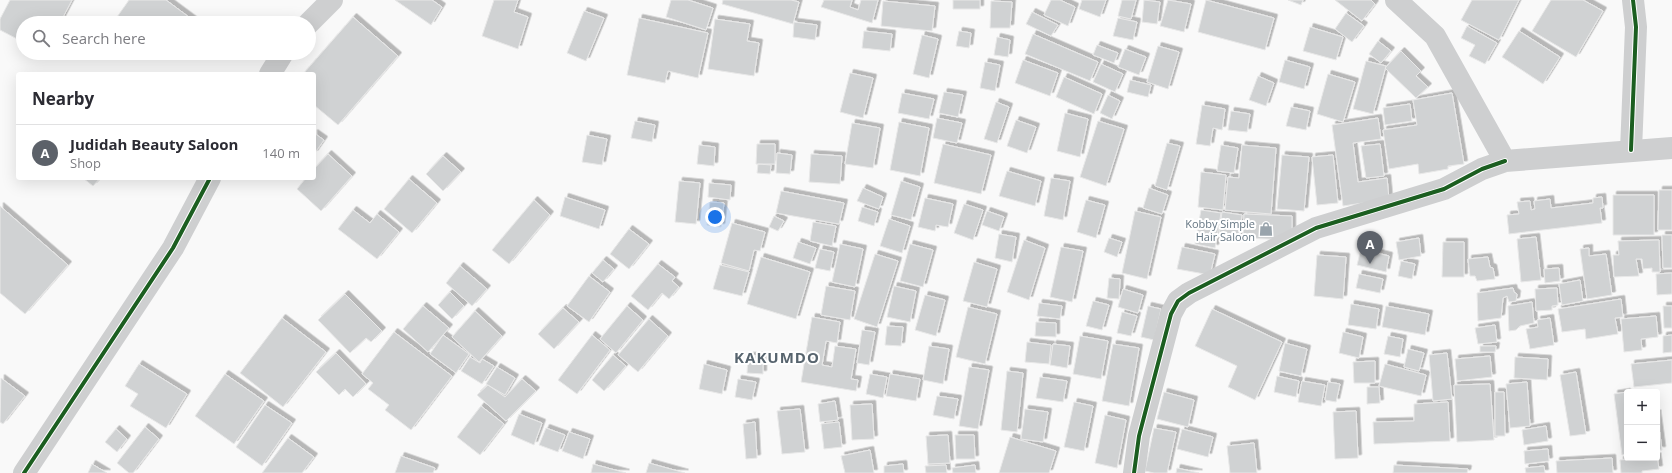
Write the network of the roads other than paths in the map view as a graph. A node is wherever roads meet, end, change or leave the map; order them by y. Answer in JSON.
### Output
{"nodes":[{"id":1,"x":332,"y":0,"type":"edge"},
{"id":2,"x":1396,"y":0,"type":"edge"},
{"id":3,"x":1633,"y":0,"type":"edge"},
{"id":4,"x":316,"y":17,"type":"edge"},
{"id":5,"x":279,"y":60,"type":"edge"},
{"id":6,"x":271,"y":72,"type":"edge"},
{"id":7,"x":1672,"y":148,"type":"edge"},
{"id":8,"x":1631,"y":150,"type":"junction"},
{"id":9,"x":1505,"y":161,"type":"junction"},
{"id":10,"x":209,"y":180,"type":"edge"},
{"id":11,"x":24,"y":473,"type":"edge"},
{"id":12,"x":1134,"y":473,"type":"edge"}],
"edges":[{"from":1,"to":4,"type":"street"},
{"from":2,"to":9,"type":"street"},
{"from":3,"to":8,"type":"street"},
{"from":5,"to":6,"type":"street"},
{"from":7,"to":8,"type":"street"},
{"from":8,"to":9,"type":"street"},
{"from":9,"to":12,"type":"street"},
{"from":10,"to":11,"type":"street"}]}
